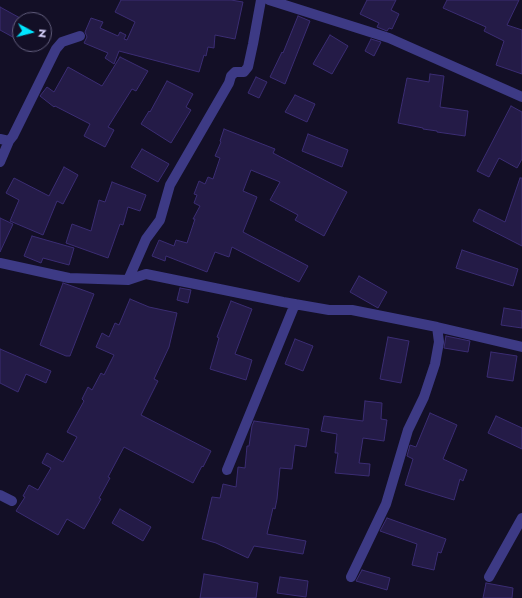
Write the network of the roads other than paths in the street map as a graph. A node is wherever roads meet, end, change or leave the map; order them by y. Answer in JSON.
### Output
{"nodes":[{"id":1,"x":261,"y":0,"type":"edge"},
{"id":2,"x":269,"y":0,"type":"edge"},
{"id":3,"x":80,"y":36,"type":"dead end"},
{"id":4,"x":522,"y":97,"type":"edge"},
{"id":5,"x":5,"y":140,"type":"edge"},
{"id":6,"x":0,"y":162,"type":"edge"},
{"id":7,"x":0,"y":263,"type":"edge"},
{"id":8,"x":128,"y":280,"type":"junction"},
{"id":9,"x":295,"y":304,"type":"junction"},
{"id":10,"x":437,"y":327,"type":"junction"},
{"id":11,"x":522,"y":347,"type":"edge"},
{"id":12,"x":227,"y":470,"type":"dead end"},
{"id":13,"x":0,"y":494,"type":"edge"},
{"id":14,"x":12,"y":501,"type":"dead end"},
{"id":15,"x":522,"y":518,"type":"edge"},
{"id":16,"x":351,"y":577,"type":"dead end"},
{"id":17,"x":489,"y":577,"type":"dead end"}],
"edges":[{"from":1,"to":8,"type":"street"},
{"from":2,"to":4,"type":"street"},
{"from":3,"to":5,"type":"street"},
{"from":5,"to":6,"type":"street"},
{"from":7,"to":8,"type":"street"},
{"from":8,"to":9,"type":"street"},
{"from":9,"to":10,"type":"street"},
{"from":9,"to":12,"type":"street"},
{"from":10,"to":11,"type":"street"},
{"from":10,"to":16,"type":"street"},
{"from":13,"to":14,"type":"street"},
{"from":15,"to":17,"type":"street"}]}
